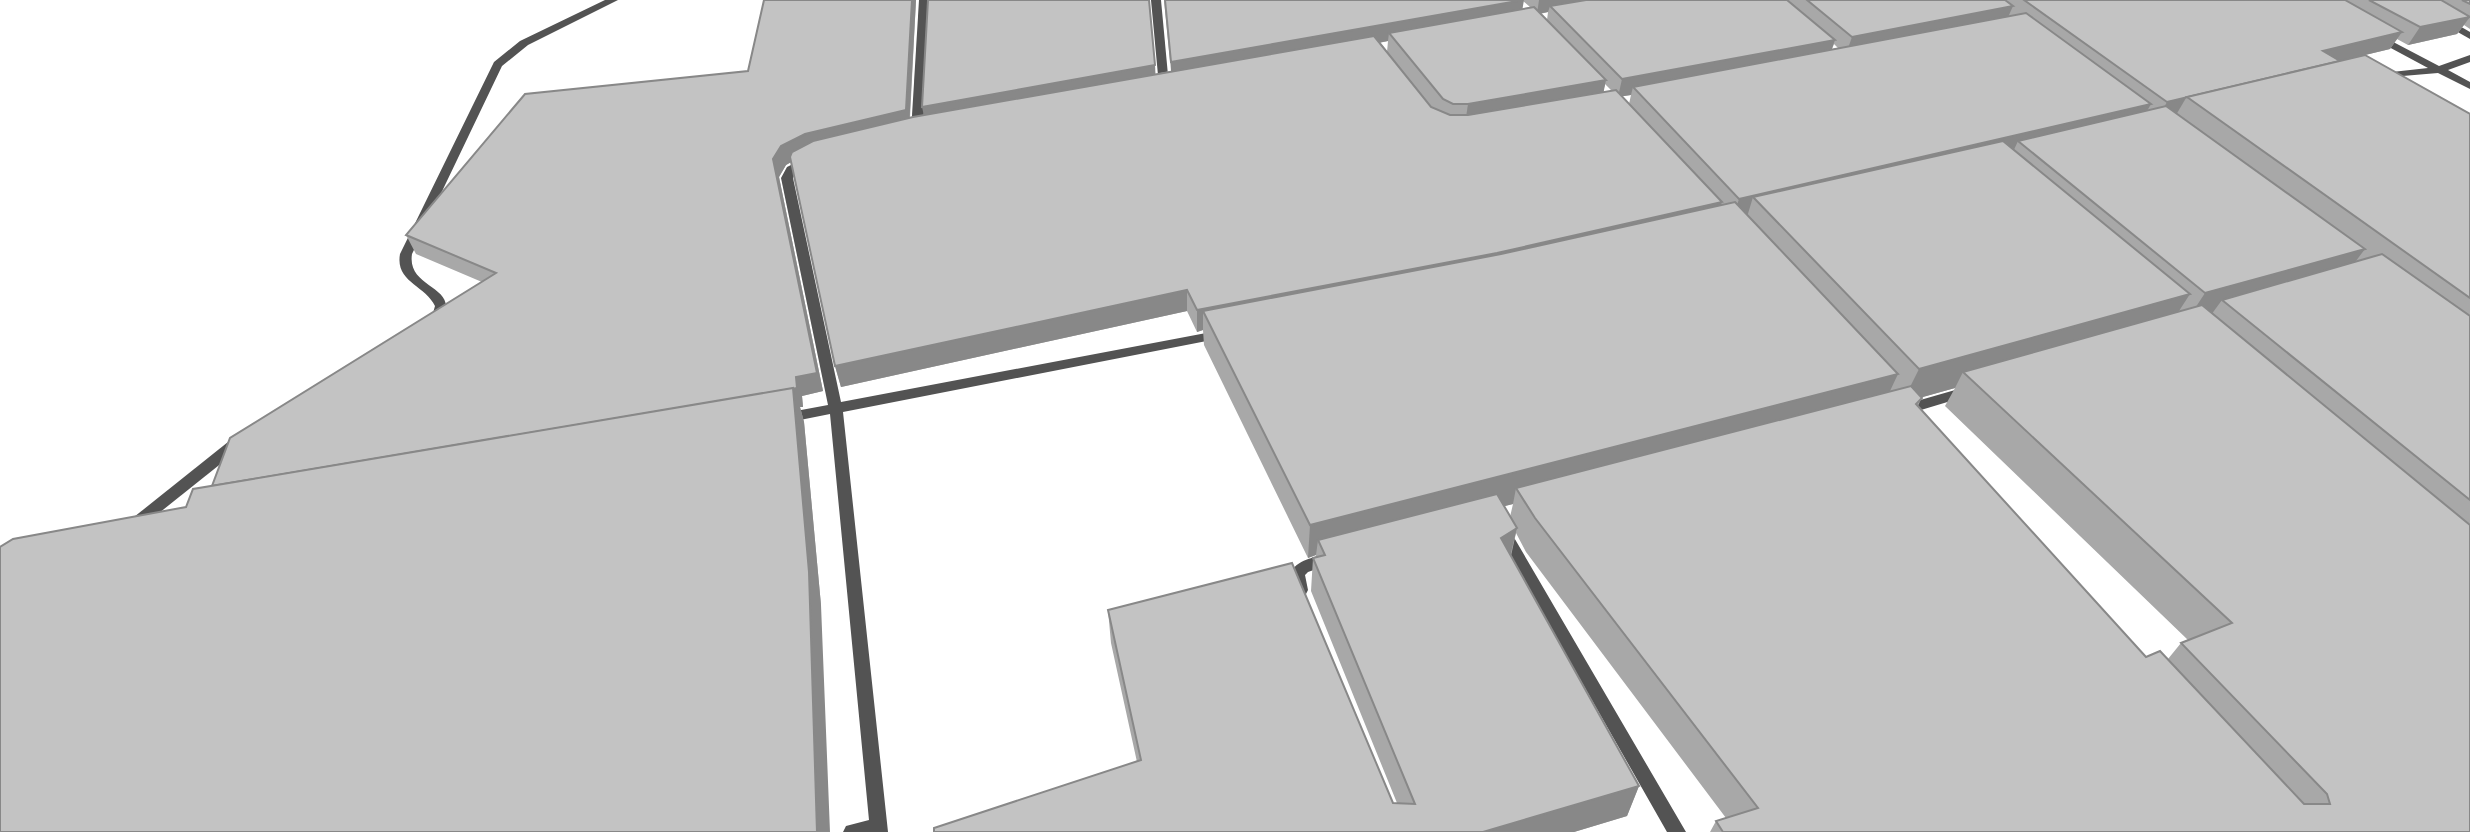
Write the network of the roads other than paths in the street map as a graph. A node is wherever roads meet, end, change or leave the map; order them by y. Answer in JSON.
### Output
{"nodes":[{"id":1,"x":612,"y":0,"type":"edge"},
{"id":2,"x":924,"y":0,"type":"edge"},
{"id":3,"x":1156,"y":0,"type":"edge"},
{"id":4,"x":2429,"y":12,"type":"edge"},
{"id":5,"x":2371,"y":33,"type":"edge"},
{"id":6,"x":2470,"y":36,"type":"edge"},
{"id":7,"x":2470,"y":58,"type":"edge"},
{"id":8,"x":2437,"y":70,"type":"junction"},
{"id":9,"x":2375,"y":76,"type":"edge"},
{"id":10,"x":1177,"y":84,"type":"edge"},
{"id":11,"x":1164,"y":86,"type":"junction"},
{"id":12,"x":2470,"y":86,"type":"edge"},
{"id":13,"x":1150,"y":89,"type":"edge"},
{"id":14,"x":930,"y":130,"type":"edge"},
{"id":15,"x":827,"y":154,"type":"edge"},
{"id":16,"x":425,"y":329,"type":"edge"},
{"id":17,"x":1233,"y":332,"type":"edge"},
{"id":18,"x":1988,"y":386,"type":"edge"},
{"id":19,"x":836,"y":409,"type":"junction"},
{"id":20,"x":1893,"y":413,"type":"edge"},
{"id":21,"x":769,"y":421,"type":"edge"},
{"id":22,"x":253,"y":432,"type":"edge"},
{"id":23,"x":1495,"y":517,"type":"edge"},
{"id":24,"x":158,"y":524,"type":"edge"},
{"id":25,"x":1351,"y":553,"type":"edge"},
{"id":26,"x":1307,"y":607,"type":"edge"},
{"id":27,"x":879,"y":829,"type":"edge"},
{"id":28,"x":852,"y":832,"type":"edge"},
{"id":29,"x":1677,"y":832,"type":"edge"}],
"edges":[{"from":1,"to":16,"type":"street"},
{"from":2,"to":14,"type":"street"},
{"from":3,"to":11,"type":"street"},
{"from":4,"to":6,"type":"street"},
{"from":5,"to":8,"type":"street"},
{"from":7,"to":8,"type":"street"},
{"from":8,"to":9,"type":"street"},
{"from":8,"to":12,"type":"street"},
{"from":10,"to":11,"type":"street"},
{"from":11,"to":13,"type":"street"},
{"from":15,"to":19,"type":"street"},
{"from":17,"to":19,"type":"street"},
{"from":18,"to":20,"type":"street"},
{"from":19,"to":21,"type":"street"},
{"from":19,"to":27,"type":"street"},
{"from":22,"to":24,"type":"street"},
{"from":23,"to":29,"type":"street"},
{"from":25,"to":26,"type":"street"},
{"from":27,"to":28,"type":"street"}]}
